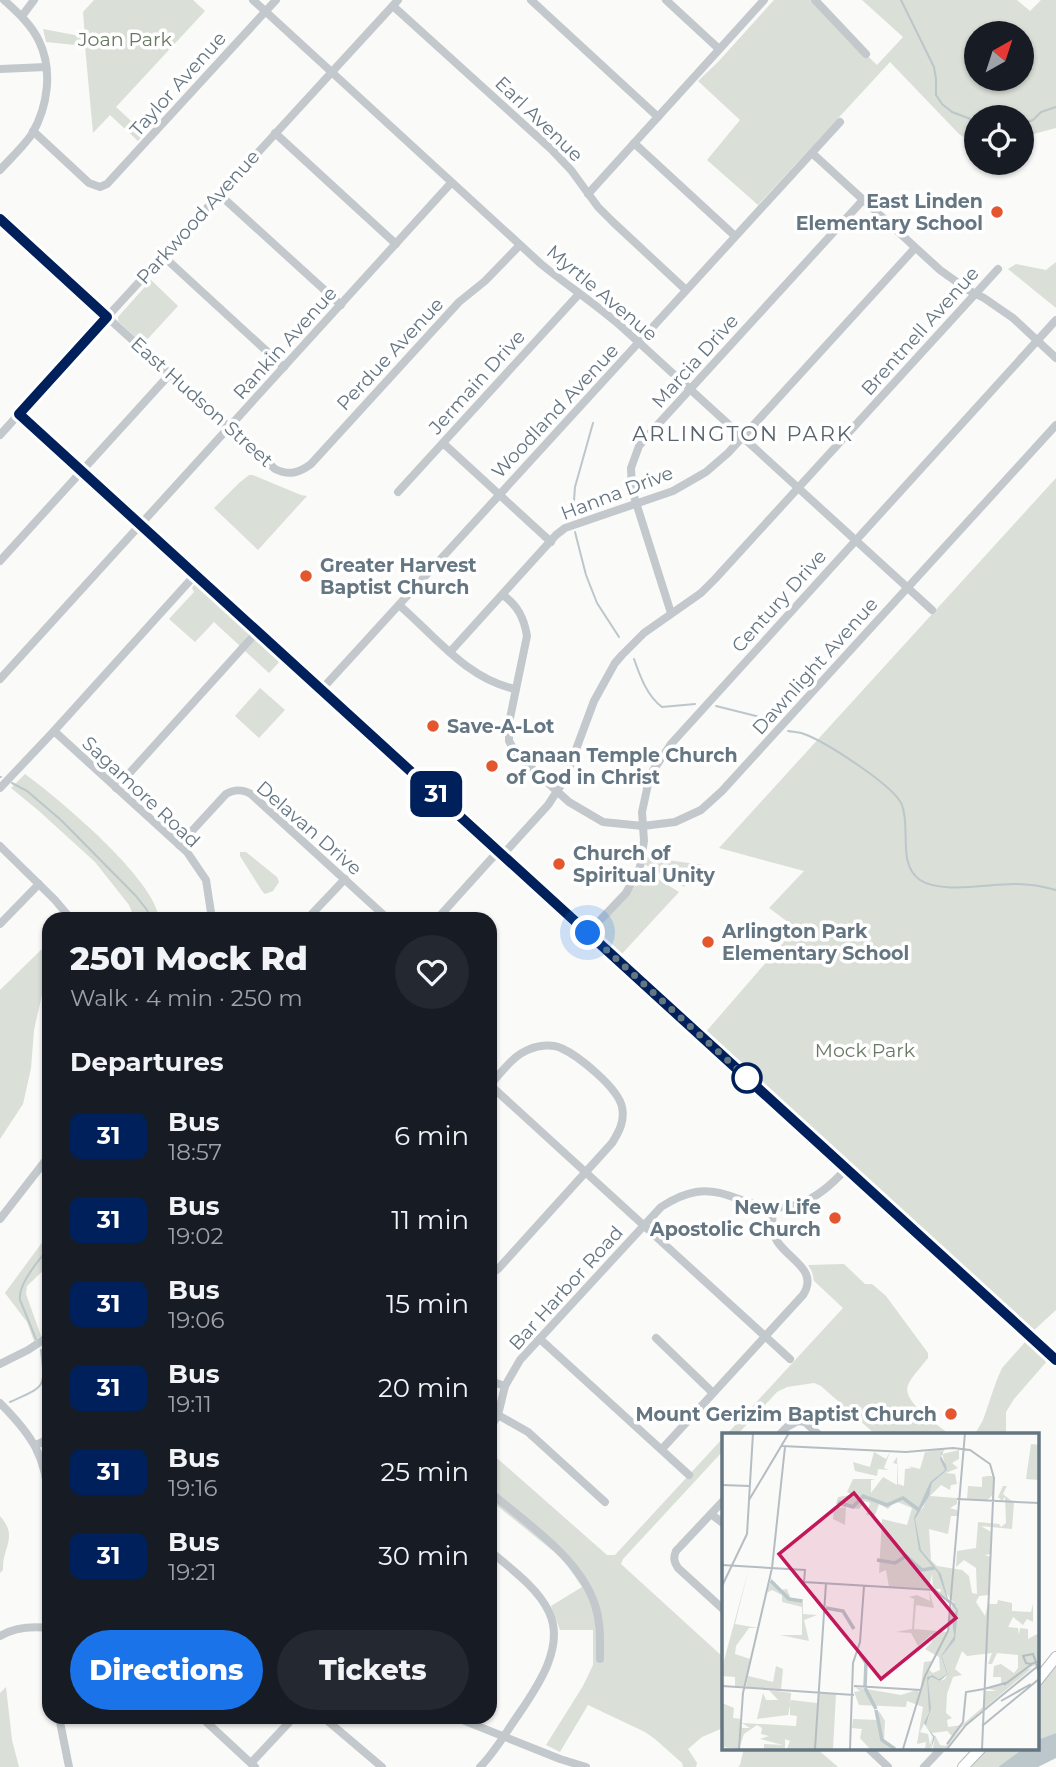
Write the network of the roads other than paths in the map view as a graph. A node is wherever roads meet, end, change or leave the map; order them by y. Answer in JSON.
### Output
{"nodes":[{"id":1,"x":4,"y":0,"type":"edge"},
{"id":2,"x":34,"y":0,"type":"edge"},
{"id":3,"x":253,"y":0,"type":"edge"},
{"id":4,"x":276,"y":0,"type":"edge"},
{"id":5,"x":531,"y":0,"type":"edge"},
{"id":6,"x":666,"y":0,"type":"edge"},
{"id":7,"x":764,"y":0,"type":"edge"},
{"id":8,"x":815,"y":0,"type":"edge"},
{"id":9,"x":396,"y":3,"type":"edge"},
{"id":10,"x":265,"y":12,"type":"junction"},
{"id":11,"x":22,"y":16,"type":"junction"},
{"id":12,"x":719,"y":49,"type":"junction"},
{"id":13,"x":866,"y":54,"type":"dead end"},
{"id":14,"x":46,"y":67,"type":"junction"},
{"id":15,"x":0,"y":69,"type":"edge"},
{"id":16,"x":331,"y":72,"type":"junction"},
{"id":17,"x":658,"y":117,"type":"junction"},
{"id":18,"x":840,"y":122,"type":"dead end"},
{"id":19,"x":33,"y":131,"type":"junction"},
{"id":20,"x":275,"y":133,"type":"junction"},
{"id":21,"x":634,"y":143,"type":"junction"},
{"id":22,"x":812,"y":153,"type":"junction"},
{"id":23,"x":0,"y":170,"type":"edge"},
{"id":24,"x":451,"y":183,"type":"junction"},
{"id":25,"x":588,"y":194,"type":"junction"},
{"id":26,"x":220,"y":195,"type":"junction"},
{"id":27,"x":863,"y":200,"type":"junction"},
{"id":28,"x":0,"y":219,"type":"edge"},
{"id":29,"x":735,"y":236,"type":"junction"},
{"id":30,"x":396,"y":244,"type":"junction"},
{"id":31,"x":520,"y":245,"type":"junction"},
{"id":32,"x":915,"y":248,"type":"junction"},
{"id":33,"x":163,"y":256,"type":"junction"},
{"id":34,"x":998,"y":269,"type":"dead end"},
{"id":35,"x":686,"y":290,"type":"junction"},
{"id":36,"x":579,"y":294,"type":"junction"},
{"id":37,"x":976,"y":294,"type":"junction"},
{"id":38,"x":341,"y":305,"type":"junction"},
{"id":39,"x":107,"y":317,"type":"junction"},
{"id":40,"x":1056,"y":320,"type":"edge"},
{"id":41,"x":1037,"y":341,"type":"junction"},
{"id":42,"x":639,"y":343,"type":"junction"},
{"id":43,"x":1056,"y":358,"type":"edge"},
{"id":44,"x":284,"y":367,"type":"junction"},
{"id":45,"x":170,"y":374,"type":"junction"},
{"id":46,"x":690,"y":390,"type":"junction"},
{"id":47,"x":19,"y":414,"type":"junction"},
{"id":48,"x":1056,"y":425,"type":"edge"},
{"id":49,"x":229,"y":427,"type":"junction"},
{"id":50,"x":0,"y":435,"type":"edge"},
{"id":51,"x":743,"y":438,"type":"junction"},
{"id":52,"x":443,"y":443,"type":"junction"},
{"id":53,"x":280,"y":471,"type":"joint"},
{"id":54,"x":81,"y":472,"type":"junction"},
{"id":55,"x":798,"y":488,"type":"junction"},
{"id":56,"x":398,"y":492,"type":"dead end"},
{"id":57,"x":500,"y":494,"type":"junction"},
{"id":58,"x":636,"y":505,"type":"junction"},
{"id":59,"x":140,"y":524,"type":"junction"},
{"id":60,"x":855,"y":540,"type":"junction"},
{"id":61,"x":551,"y":541,"type":"junction"},
{"id":62,"x":0,"y":561,"type":"edge"},
{"id":63,"x":195,"y":575,"type":"junction"},
{"id":64,"x":908,"y":588,"type":"junction"},
{"id":65,"x":503,"y":595,"type":"junction"},
{"id":66,"x":399,"y":605,"type":"junction"},
{"id":67,"x":932,"y":610,"type":"dead end"},
{"id":68,"x":671,"y":613,"type":"junction"},
{"id":69,"x":257,"y":632,"type":"junction"},
{"id":70,"x":450,"y":652,"type":"junction"},
{"id":71,"x":0,"y":679,"type":"edge"},
{"id":72,"x":515,"y":689,"type":"junction"},
{"id":73,"x":322,"y":690,"type":"junction"},
{"id":74,"x":54,"y":731,"type":"junction"},
{"id":75,"x":0,"y":788,"type":"edge"},
{"id":76,"x":116,"y":788,"type":"junction"},
{"id":77,"x":556,"y":792,"type":"junction"},
{"id":78,"x":643,"y":826,"type":"junction"},
{"id":79,"x":179,"y":845,"type":"junction"},
{"id":80,"x":0,"y":846,"type":"edge"},
{"id":81,"x":500,"y":853,"type":"junction"},
{"id":82,"x":345,"y":879,"type":"junction"},
{"id":83,"x":39,"y":884,"type":"junction"},
{"id":84,"x":65,"y":912,"type":"edge"},
{"id":85,"x":211,"y":912,"type":"edge"},
{"id":86,"x":314,"y":912,"type":"edge"},
{"id":87,"x":380,"y":912,"type":"edge"},
{"id":88,"x":443,"y":912,"type":"edge"},
{"id":89,"x":0,"y":924,"type":"edge"},
{"id":90,"x":588,"y":933,"type":"junction"},
{"id":91,"x":497,"y":1077,"type":"edge"},
{"id":92,"x":497,"y":1091,"type":"edge"},
{"id":93,"x":42,"y":1165,"type":"edge"},
{"id":94,"x":846,"y":1169,"type":"junction"},
{"id":95,"x":586,"y":1172,"type":"junction"},
{"id":96,"x":773,"y":1208,"type":"junction"},
{"id":97,"x":0,"y":1219,"type":"edge"},
{"id":98,"x":643,"y":1225,"type":"junction"},
{"id":99,"x":497,"y":1270,"type":"edge"},
{"id":100,"x":765,"y":1337,"type":"junction"},
{"id":101,"x":656,"y":1338,"type":"dead end"},
{"id":102,"x":540,"y":1339,"type":"junction"},
{"id":103,"x":42,"y":1341,"type":"edge"},
{"id":104,"x":790,"y":1359,"type":"dead end"},
{"id":105,"x":1056,"y":1360,"type":"edge"},
{"id":106,"x":0,"y":1364,"type":"edge"},
{"id":107,"x":497,"y":1383,"type":"edge"},
{"id":108,"x":505,"y":1386,"type":"junction"},
{"id":109,"x":713,"y":1393,"type":"junction"},
{"id":110,"x":0,"y":1403,"type":"edge"},
{"id":111,"x":498,"y":1416,"type":"joint"},
{"id":112,"x":781,"y":1433,"type":"edge"},
{"id":113,"x":817,"y":1433,"type":"edge"},
{"id":114,"x":42,"y":1442,"type":"edge"},
{"id":115,"x":36,"y":1445,"type":"junction"},
{"id":116,"x":662,"y":1450,"type":"junction"},
{"id":117,"x":42,"y":1464,"type":"edge"},
{"id":118,"x":689,"y":1475,"type":"dead end"},
{"id":119,"x":497,"y":1498,"type":"edge"},
{"id":120,"x":722,"y":1501,"type":"edge"},
{"id":121,"x":605,"y":1502,"type":"dead end"},
{"id":122,"x":712,"y":1514,"type":"junction"},
{"id":123,"x":722,"y":1523,"type":"edge"},
{"id":124,"x":497,"y":1557,"type":"edge"},
{"id":125,"x":722,"y":1609,"type":"edge"},
{"id":126,"x":42,"y":1627,"type":"edge"},
{"id":127,"x":0,"y":1636,"type":"edge"},
{"id":128,"x":1056,"y":1657,"type":"edge"},
{"id":129,"x":600,"y":1659,"type":"dead end"},
{"id":130,"x":1041,"y":1668,"type":"edge"},
{"id":131,"x":60,"y":1724,"type":"edge"},
{"id":132,"x":209,"y":1724,"type":"edge"},
{"id":133,"x":288,"y":1724,"type":"edge"},
{"id":134,"x":331,"y":1724,"type":"edge"},
{"id":135,"x":472,"y":1724,"type":"edge"},
{"id":136,"x":504,"y":1737,"type":"junction"},
{"id":137,"x":870,"y":1750,"type":"edge"},
{"id":138,"x":940,"y":1750,"type":"edge"},
{"id":139,"x":979,"y":1750,"type":"edge"},
{"id":140,"x":253,"y":1765,"type":"edge"},
{"id":141,"x":69,"y":1767,"type":"edge"},
{"id":142,"x":382,"y":1767,"type":"edge"},
{"id":143,"x":480,"y":1767,"type":"edge"},
{"id":144,"x":586,"y":1767,"type":"edge"},
{"id":145,"x":888,"y":1767,"type":"edge"},
{"id":146,"x":924,"y":1767,"type":"edge"},
{"id":147,"x":963,"y":1767,"type":"edge"}],
"edges":[{"from":1,"to":11,"type":"street"},
{"from":2,"to":11,"type":"street"},
{"from":3,"to":10,"type":"street","name":"Myrtle Avenue"},
{"from":4,"to":10,"type":"street","name":"Taylor Avenue"},
{"from":5,"to":17,"type":"street"},
{"from":6,"to":12,"type":"street"},
{"from":7,"to":12,"type":"street"},
{"from":8,"to":13,"type":"street"},
{"from":9,"to":16,"type":"street","name":"Parkwood Avenue"},
{"from":9,"to":25,"type":"street","name":"Earl Avenue"},
{"from":10,"to":16,"type":"street","name":"Myrtle Avenue"},
{"from":10,"to":19,"type":"street","name":"Taylor Avenue"},
{"from":11,"to":14,"type":"street"},
{"from":12,"to":17,"type":"street"},
{"from":14,"to":15,"type":"street"},
{"from":14,"to":19,"type":"street"},
{"from":16,"to":20,"type":"street","name":"Parkwood Avenue"},
{"from":16,"to":24,"type":"street","name":"Myrtle Avenue"},
{"from":17,"to":21,"type":"street"},
{"from":18,"to":22,"type":"street","name":"Woodland Avenue"},
{"from":19,"to":23,"type":"street"},
{"from":20,"to":26,"type":"street","name":"Parkwood Avenue"},
{"from":20,"to":30,"type":"street"},
{"from":21,"to":25,"type":"street"},
{"from":21,"to":29,"type":"street"},
{"from":22,"to":27,"type":"street"},
{"from":22,"to":29,"type":"street","name":"Woodland Avenue"},
{"from":24,"to":30,"type":"street","name":"Rankin Avenue"},
{"from":24,"to":31,"type":"street","name":"Myrtle Avenue"},
{"from":25,"to":35,"type":"street","name":"Earl Avenue"},
{"from":26,"to":33,"type":"street","name":"Parkwood Avenue"},
{"from":26,"to":38,"type":"street"},
{"from":27,"to":32,"type":"street"},
{"from":27,"to":46,"type":"street","name":"Marcia Drive"},
{"from":28,"to":39,"type":"main road","name":"East Hudson Street"},
{"from":29,"to":35,"type":"street","name":"Woodland Avenue"},
{"from":30,"to":38,"type":"street","name":"Rankin Avenue"},
{"from":31,"to":36,"type":"street","name":"Myrtle Avenue"},
{"from":31,"to":53,"type":"street","name":"Perdue Avenue"},
{"from":32,"to":37,"type":"street"},
{"from":32,"to":51,"type":"street","name":"Hanna Drive"},
{"from":33,"to":39,"type":"street","name":"Parkwood Avenue"},
{"from":33,"to":44,"type":"street"},
{"from":34,"to":37,"type":"street","name":"Brentnell Avenue"},
{"from":35,"to":42,"type":"street","name":"Woodland Avenue"},
{"from":36,"to":42,"type":"street","name":"Myrtle Avenue"},
{"from":36,"to":52,"type":"street","name":"Jermain Drive"},
{"from":37,"to":41,"type":"street"},
{"from":37,"to":55,"type":"street","name":"Brentnell Avenue"},
{"from":38,"to":44,"type":"street","name":"Rankin Avenue"},
{"from":39,"to":45,"type":"street","name":"East Hudson Street"},
{"from":39,"to":47,"type":"main road","name":"Parkwood Avenue"},
{"from":40,"to":41,"type":"street","name":"Century Drive"},
{"from":41,"to":43,"type":"street"},
{"from":41,"to":60,"type":"street","name":"Century Drive"},
{"from":42,"to":46,"type":"street","name":"Myrtle Avenue"},
{"from":42,"to":57,"type":"street","name":"Woodland Avenue"},
{"from":44,"to":49,"type":"street","name":"Rankin Avenue"},
{"from":45,"to":49,"type":"street","name":"East Hudson Street"},
{"from":45,"to":54,"type":"street"},
{"from":46,"to":51,"type":"street","name":"Myrtle Avenue"},
{"from":46,"to":58,"type":"street","name":"Marcia Drive"},
{"from":47,"to":50,"type":"street","name":"Parkwood Avenue"},
{"from":47,"to":54,"type":"main road"},
{"from":48,"to":64,"type":"street","name":"Dawnlight Avenue"},
{"from":49,"to":53,"type":"street","name":"East Hudson Street"},
{"from":49,"to":59,"type":"street","name":"Rankin Avenue"},
{"from":51,"to":55,"type":"street","name":"Myrtle Avenue"},
{"from":51,"to":58,"type":"street","name":"Hanna Drive"},
{"from":52,"to":56,"type":"street","name":"Jermain Drive"},
{"from":52,"to":57,"type":"street"},
{"from":54,"to":59,"type":"main road"},
{"from":54,"to":62,"type":"street"},
{"from":55,"to":60,"type":"street","name":"Myrtle Avenue"},
{"from":55,"to":68,"type":"street","name":"Brentnell Avenue"},
{"from":57,"to":61,"type":"street"},
{"from":57,"to":66,"type":"street","name":"Woodland Avenue"},
{"from":58,"to":61,"type":"street","name":"Hanna Drive"},
{"from":58,"to":68,"type":"street","name":"Marcia Drive"},
{"from":59,"to":63,"type":"main road"},
{"from":59,"to":71,"type":"street","name":"Rankin Avenue"},
{"from":60,"to":64,"type":"street","name":"Myrtle Avenue"},
{"from":60,"to":78,"type":"street","name":"Century Drive"},
{"from":61,"to":65,"type":"street","name":"Hanna Drive"},
{"from":63,"to":69,"type":"main road"},
{"from":63,"to":74,"type":"street"},
{"from":64,"to":67,"type":"street","name":"Myrtle Avenue"},
{"from":64,"to":78,"type":"street","name":"Dawnlight Avenue"},
{"from":65,"to":70,"type":"street","name":"Hanna Drive"},
{"from":65,"to":72,"type":"street","name":"Dawnlight Avenue"},
{"from":66,"to":70,"type":"street"},
{"from":66,"to":73,"type":"street","name":"Woodland Avenue"},
{"from":68,"to":77,"type":"street","name":"Brentnell Avenue"},
{"from":69,"to":73,"type":"main road"},
{"from":69,"to":76,"type":"street"},
{"from":70,"to":72,"type":"street"},
{"from":72,"to":77,"type":"street","name":"Dawnlight Avenue"},
{"from":73,"to":81,"type":"main road"},
{"from":74,"to":75,"type":"street"},
{"from":74,"to":76,"type":"street","name":"Sagamore Road"},
{"from":76,"to":79,"type":"street","name":"Sagamore Road"},
{"from":77,"to":78,"type":"street","name":"Dawnlight Avenue"},
{"from":77,"to":81,"type":"street","name":"Brentnell Avenue"},
{"from":78,"to":90,"type":"street","name":"Century Drive"},
{"from":79,"to":82,"type":"street","name":"Delavan Drive"},
{"from":79,"to":85,"type":"street","name":"Sagamore Road"},
{"from":80,"to":83,"type":"street"},
{"from":81,"to":88,"type":"street","name":"Brentnell Avenue"},
{"from":81,"to":90,"type":"main road"},
{"from":82,"to":86,"type":"street"},
{"from":82,"to":87,"type":"street","name":"Delavan Drive"},
{"from":83,"to":84,"type":"street"},
{"from":83,"to":89,"type":"street"},
{"from":90,"to":94,"type":"main road"},
{"from":91,"to":95,"type":"street"},
{"from":92,"to":95,"type":"street"},
{"from":93,"to":97,"type":"street"},
{"from":94,"to":96,"type":"street","name":"Bar Harbor Road"},
{"from":94,"to":105,"type":"main road"},
{"from":95,"to":98,"type":"street"},
{"from":95,"to":99,"type":"street"},
{"from":96,"to":98,"type":"street","name":"Bar Harbor Road"},
{"from":96,"to":100,"type":"street"},
{"from":98,"to":100,"type":"street"},
{"from":98,"to":102,"type":"street","name":"Bar Harbor Road"},
{"from":100,"to":104,"type":"street"},
{"from":100,"to":109,"type":"street"},
{"from":101,"to":109,"type":"street"},
{"from":102,"to":108,"type":"street","name":"Bar Harbor Road"},
{"from":102,"to":116,"type":"street"},
{"from":103,"to":106,"type":"street"},
{"from":107,"to":108,"type":"street"},
{"from":108,"to":111,"type":"street","name":"Bar Harbor Road"},
{"from":109,"to":116,"type":"street"},
{"from":110,"to":115,"type":"street"},
{"from":111,"to":121,"type":"street"},
{"from":112,"to":113,"type":"street"},
{"from":114,"to":115,"type":"street"},
{"from":115,"to":117,"type":"street"},
{"from":116,"to":118,"type":"street"},
{"from":119,"to":129,"type":"street"},
{"from":120,"to":122,"type":"street"},
{"from":122,"to":123,"type":"street"},
{"from":122,"to":125,"type":"street"},
{"from":124,"to":136,"type":"street"},
{"from":126,"to":127,"type":"street"},
{"from":128,"to":130,"type":"main road"},
{"from":131,"to":141,"type":"street"},
{"from":132,"to":140,"type":"street"},
{"from":133,"to":140,"type":"street"},
{"from":134,"to":142,"type":"street"},
{"from":135,"to":136,"type":"street"},
{"from":136,"to":143,"type":"street"},
{"from":136,"to":144,"type":"street"},
{"from":137,"to":145,"type":"street"},
{"from":138,"to":146,"type":"street"},
{"from":139,"to":147,"type":"main road"}]}
